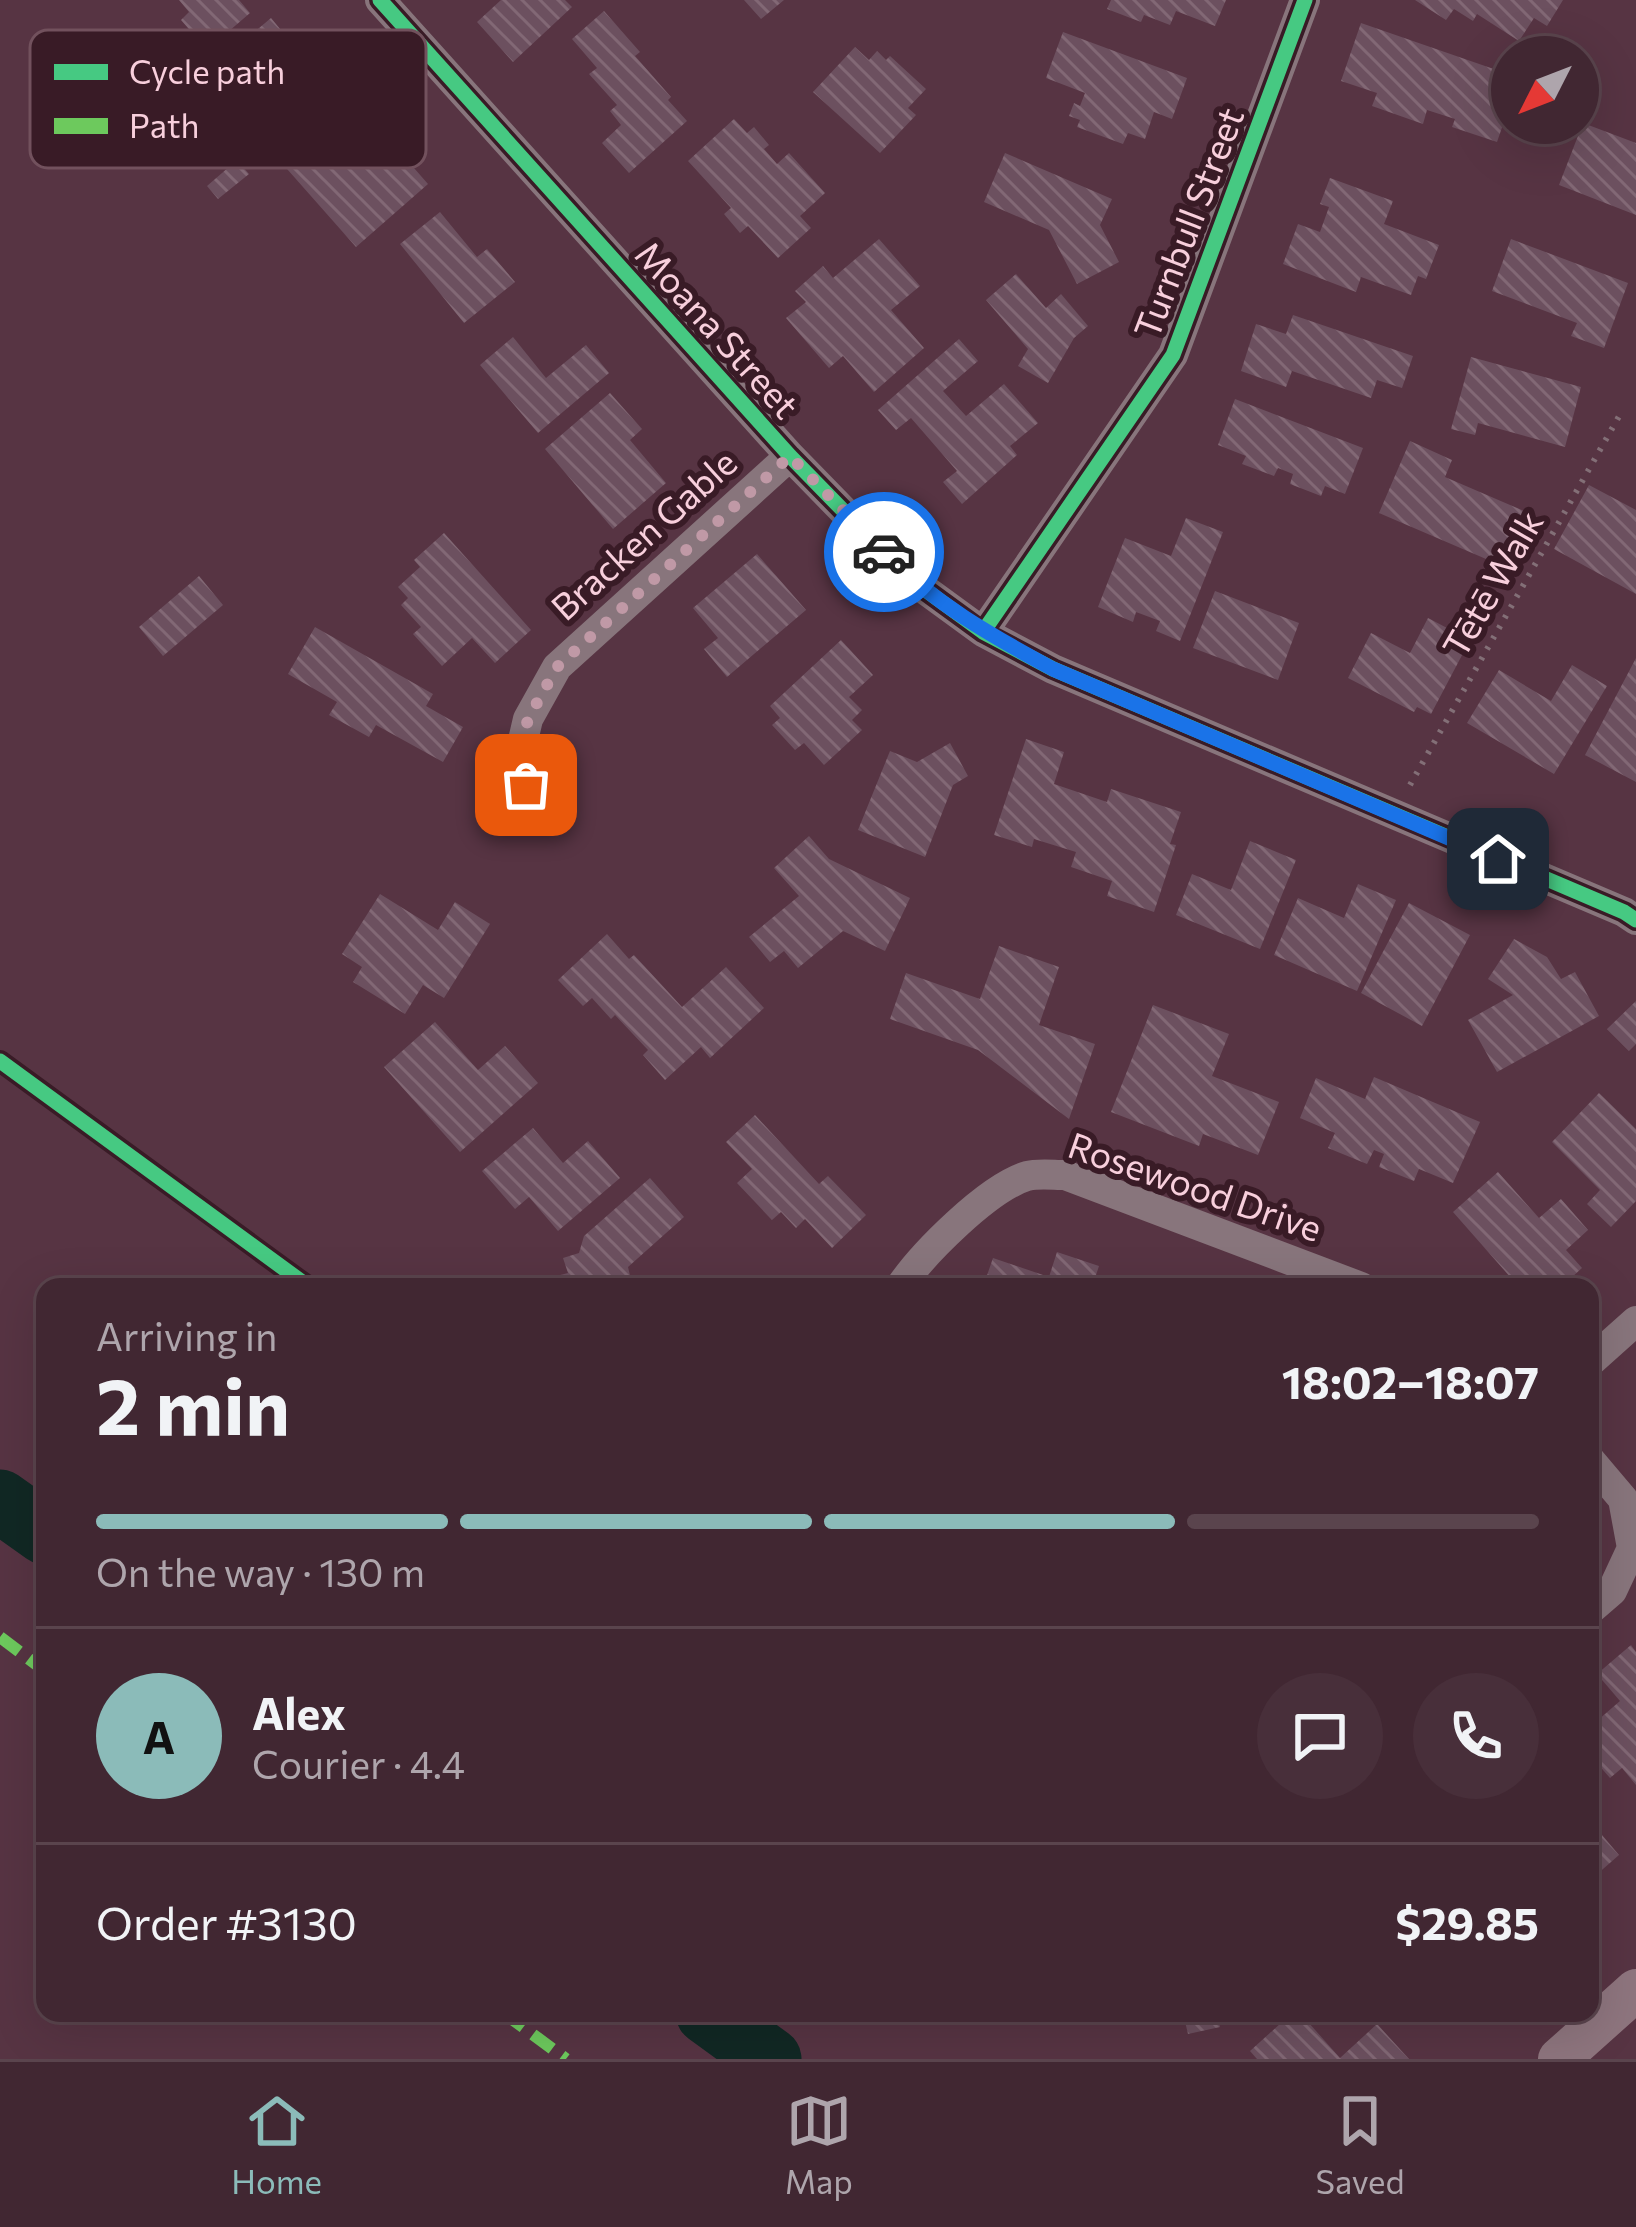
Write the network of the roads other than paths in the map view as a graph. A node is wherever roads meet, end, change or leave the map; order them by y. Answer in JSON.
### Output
{"nodes":[{"id":1,"x":380,"y":0,"type":"edge"},
{"id":2,"x":1305,"y":0,"type":"edge"},
{"id":3,"x":407,"y":30,"type":"edge"},
{"id":4,"x":426,"y":51,"type":"edge"},
{"id":5,"x":790,"y":456,"type":"junction"},
{"id":6,"x":983,"y":632,"type":"junction"},
{"id":7,"x":533,"y":809,"type":"dead end"},
{"id":8,"x":1636,"y":920,"type":"edge"},
{"id":9,"x":906,"y":1278,"type":"edge"},
{"id":10,"x":1337,"y":1278,"type":"edge"},
{"id":11,"x":1636,"y":1322,"type":"edge"},
{"id":12,"x":1599,"y":1354,"type":"edge"},
{"id":13,"x":1599,"y":1471,"type":"edge"},
{"id":14,"x":1599,"y":1602,"type":"edge"},
{"id":15,"x":1636,"y":1990,"type":"edge"},
{"id":16,"x":1559,"y":2059,"type":"edge"}],
"edges":[{"from":1,"to":3,"type":"street","name":"Moana Street"},
{"from":2,"to":6,"type":"street","name":"Turnbull Street"},
{"from":4,"to":5,"type":"street","name":"Moana Street"},
{"from":5,"to":6,"type":"street","name":"Moana Street"},
{"from":5,"to":7,"type":"street","name":"Bracken Gable"},
{"from":6,"to":8,"type":"street","name":"Moana Street"},
{"from":9,"to":10,"type":"street","name":"Rosewood Drive"},
{"from":11,"to":12,"type":"street"},
{"from":13,"to":14,"type":"street"},
{"from":15,"to":16,"type":"main road"}]}
